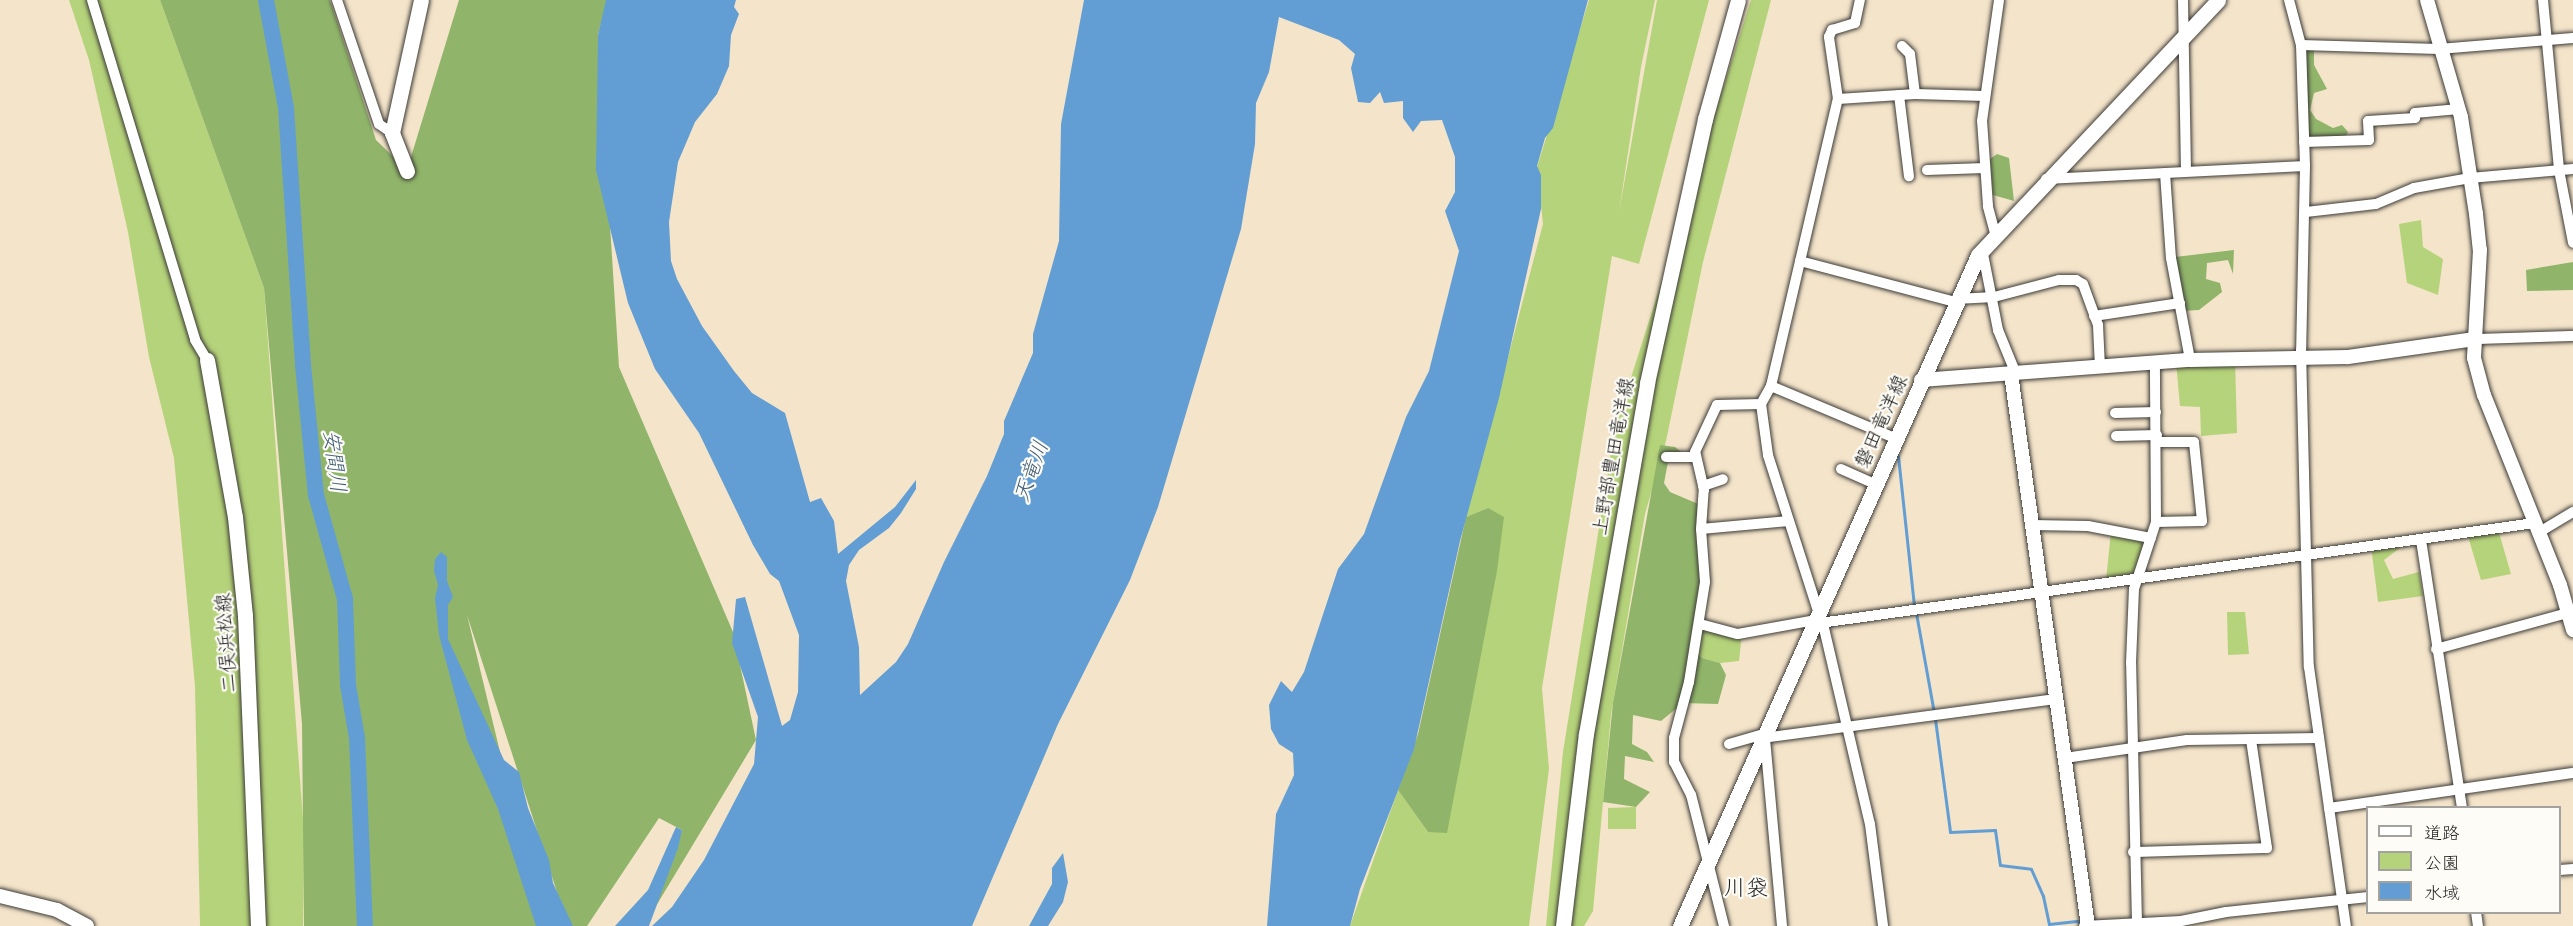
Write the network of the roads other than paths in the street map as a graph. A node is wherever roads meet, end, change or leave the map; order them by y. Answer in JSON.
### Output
{"nodes":[{"id":1,"x":92,"y":0,"type":"edge"},
{"id":2,"x":337,"y":0,"type":"edge"},
{"id":3,"x":421,"y":0,"type":"edge"},
{"id":4,"x":1738,"y":0,"type":"edge"},
{"id":5,"x":1860,"y":0,"type":"edge"},
{"id":6,"x":2000,"y":0,"type":"edge"},
{"id":7,"x":2183,"y":0,"type":"edge"},
{"id":8,"x":2218,"y":0,"type":"edge"},
{"id":9,"x":2289,"y":0,"type":"edge"},
{"id":10,"x":2427,"y":0,"type":"edge"},
{"id":11,"x":2544,"y":0,"type":"edge"},
{"id":12,"x":2184,"y":35,"type":"junction"},
{"id":13,"x":2573,"y":38,"type":"edge"},
{"id":14,"x":2547,"y":39,"type":"junction"},
{"id":15,"x":2301,"y":45,"type":"junction"},
{"id":16,"x":1902,"y":46,"type":"dead end"},
{"id":17,"x":2439,"y":49,"type":"junction"},
{"id":18,"x":1915,"y":94,"type":"junction"},
{"id":19,"x":1899,"y":95,"type":"junction"},
{"id":20,"x":1985,"y":96,"type":"junction"},
{"id":21,"x":1838,"y":99,"type":"junction"},
{"id":22,"x":2459,"y":109,"type":"junction"},
{"id":23,"x":392,"y":133,"type":"junction"},
{"id":24,"x":2304,"y":142,"type":"junction"},
{"id":25,"x":2305,"y":166,"type":"junction"},
{"id":26,"x":1985,"y":168,"type":"junction"},
{"id":27,"x":2573,"y":169,"type":"edge"},
{"id":28,"x":1927,"y":170,"type":"dead end"},
{"id":29,"x":2559,"y":170,"type":"junction"},
{"id":30,"x":407,"y":171,"type":"dead end"},
{"id":31,"x":2186,"y":171,"type":"junction"},
{"id":32,"x":2165,"y":173,"type":"junction"},
{"id":33,"x":1909,"y":176,"type":"dead end"},
{"id":34,"x":2470,"y":178,"type":"junction"},
{"id":35,"x":2046,"y":179,"type":"junction"},
{"id":36,"x":2306,"y":212,"type":"junction"},
{"id":37,"x":1995,"y":233,"type":"junction"},
{"id":38,"x":2573,"y":243,"type":"edge"},
{"id":39,"x":1982,"y":249,"type":"junction"},
{"id":40,"x":1800,"y":261,"type":"junction"},
{"id":41,"x":1989,"y":298,"type":"junction"},
{"id":42,"x":1955,"y":301,"type":"junction"},
{"id":43,"x":2180,"y":303,"type":"junction"},
{"id":44,"x":2094,"y":316,"type":"junction"},
{"id":45,"x":2573,"y":336,"type":"edge"},
{"id":46,"x":2475,"y":339,"type":"junction"},
{"id":47,"x":2302,"y":355,"type":"junction"},
{"id":48,"x":207,"y":360,"type":"joint"},
{"id":49,"x":2190,"y":360,"type":"junction"},
{"id":50,"x":2155,"y":365,"type":"junction"},
{"id":51,"x":2100,"y":367,"type":"junction"},
{"id":52,"x":2014,"y":374,"type":"junction"},
{"id":53,"x":1921,"y":380,"type":"junction"},
{"id":54,"x":1771,"y":386,"type":"junction"},
{"id":55,"x":1761,"y":404,"type":"junction"},
{"id":56,"x":2156,"y":412,"type":"junction"},
{"id":57,"x":2115,"y":413,"type":"dead end"},
{"id":58,"x":2116,"y":436,"type":"dead end"},
{"id":59,"x":1895,"y":438,"type":"junction"},
{"id":60,"x":2157,"y":439,"type":"junction"},
{"id":61,"x":1666,"y":457,"type":"dead end"},
{"id":62,"x":1696,"y":457,"type":"junction"},
{"id":63,"x":1841,"y":469,"type":"dead end"},
{"id":64,"x":1723,"y":479,"type":"dead end"},
{"id":65,"x":1875,"y":484,"type":"junction"},
{"id":66,"x":1703,"y":486,"type":"junction"},
{"id":67,"x":2573,"y":512,"type":"edge"},
{"id":68,"x":1790,"y":521,"type":"junction"},
{"id":69,"x":2156,"y":522,"type":"junction"},
{"id":70,"x":2032,"y":525,"type":"junction"},
{"id":71,"x":2536,"y":528,"type":"junction"},
{"id":72,"x":1701,"y":529,"type":"junction"},
{"id":73,"x":2151,"y":538,"type":"junction"},
{"id":74,"x":2421,"y":540,"type":"junction"},
{"id":75,"x":2306,"y":555,"type":"junction"},
{"id":76,"x":2137,"y":579,"type":"junction"},
{"id":77,"x":2041,"y":595,"type":"junction"},
{"id":78,"x":2568,"y":613,"type":"junction"},
{"id":79,"x":1817,"y":620,"type":"junction"},
{"id":80,"x":1700,"y":624,"type":"junction"},
{"id":81,"x":2573,"y":630,"type":"edge"},
{"id":82,"x":2436,"y":649,"type":"junction"},
{"id":83,"x":2056,"y":699,"type":"junction"},
{"id":84,"x":1846,"y":729,"type":"junction"},
{"id":85,"x":1764,"y":737,"type":"junction"},
{"id":86,"x":2319,"y":738,"type":"junction"},
{"id":87,"x":2251,"y":739,"type":"junction"},
{"id":88,"x":1729,"y":744,"type":"dead end"},
{"id":89,"x":2134,"y":748,"type":"junction"},
{"id":90,"x":2065,"y":758,"type":"junction"},
{"id":91,"x":2573,"y":773,"type":"edge"},
{"id":92,"x":2460,"y":790,"type":"junction"},
{"id":93,"x":2462,"y":806,"type":"edge"},
{"id":94,"x":2329,"y":808,"type":"junction"},
{"id":95,"x":2133,"y":852,"type":"junction"},
{"id":96,"x":1709,"y":858,"type":"junction"},
{"id":97,"x":0,"y":896,"type":"edge"},
{"id":98,"x":2366,"y":897,"type":"edge"},
{"id":99,"x":2342,"y":900,"type":"junction"},
{"id":100,"x":2137,"y":923,"type":"junction"},
{"id":101,"x":87,"y":926,"type":"edge"},
{"id":102,"x":258,"y":926,"type":"edge"},
{"id":103,"x":1563,"y":926,"type":"edge"},
{"id":104,"x":1680,"y":926,"type":"edge"},
{"id":105,"x":1724,"y":926,"type":"edge"},
{"id":106,"x":1782,"y":926,"type":"edge"},
{"id":107,"x":1883,"y":926,"type":"edge"},
{"id":108,"x":2087,"y":926,"type":"edge"},
{"id":109,"x":2346,"y":926,"type":"edge"}],
"edges":[{"from":1,"to":48,"type":"street"},
{"from":2,"to":23,"type":"street"},
{"from":3,"to":23,"type":"main road"},
{"from":4,"to":103,"type":"main road","name":"上野部豊田竜洋線"},
{"from":5,"to":21,"type":"street"},
{"from":6,"to":20,"type":"street"},
{"from":7,"to":12,"type":"street"},
{"from":8,"to":12,"type":"main road","name":"磐田竜洋線"},
{"from":9,"to":15,"type":"street"},
{"from":10,"to":17,"type":"street"},
{"from":11,"to":14,"type":"street"},
{"from":12,"to":31,"type":"street"},
{"from":12,"to":35,"type":"main road","name":"磐田竜洋線"},
{"from":13,"to":14,"type":"street"},
{"from":14,"to":17,"type":"street"},
{"from":14,"to":29,"type":"street"},
{"from":15,"to":17,"type":"street"},
{"from":15,"to":24,"type":"street"},
{"from":16,"to":18,"type":"street"},
{"from":17,"to":22,"type":"street"},
{"from":18,"to":19,"type":"street"},
{"from":18,"to":20,"type":"street"},
{"from":19,"to":21,"type":"street"},
{"from":19,"to":33,"type":"street"},
{"from":20,"to":26,"type":"street"},
{"from":21,"to":40,"type":"street"},
{"from":22,"to":24,"type":"street"},
{"from":22,"to":34,"type":"street"},
{"from":23,"to":30,"type":"main road"},
{"from":24,"to":25,"type":"street"},
{"from":25,"to":31,"type":"street"},
{"from":25,"to":36,"type":"street"},
{"from":26,"to":28,"type":"street"},
{"from":26,"to":37,"type":"street"},
{"from":27,"to":29,"type":"street"},
{"from":29,"to":34,"type":"street"},
{"from":29,"to":38,"type":"street"},
{"from":31,"to":32,"type":"street"},
{"from":32,"to":35,"type":"street"},
{"from":32,"to":43,"type":"street"},
{"from":34,"to":36,"type":"street"},
{"from":34,"to":46,"type":"street"},
{"from":35,"to":37,"type":"main road","name":"磐田竜洋線"},
{"from":36,"to":47,"type":"street"},
{"from":37,"to":39,"type":"main road","name":"磐田竜洋線"},
{"from":39,"to":41,"type":"street"},
{"from":39,"to":42,"type":"main road","name":"磐田竜洋線"},
{"from":40,"to":42,"type":"street"},
{"from":40,"to":54,"type":"street"},
{"from":41,"to":42,"type":"street"},
{"from":41,"to":44,"type":"street"},
{"from":41,"to":52,"type":"street"},
{"from":42,"to":53,"type":"main road","name":"磐田竜洋線"},
{"from":43,"to":44,"type":"street"},
{"from":43,"to":49,"type":"street"},
{"from":44,"to":51,"type":"street"},
{"from":45,"to":46,"type":"street"},
{"from":46,"to":47,"type":"street"},
{"from":46,"to":71,"type":"street"},
{"from":47,"to":49,"type":"street"},
{"from":47,"to":75,"type":"street"},
{"from":48,"to":102,"type":"main road","name":"二俣浜松線"},
{"from":49,"to":50,"type":"street"},
{"from":50,"to":51,"type":"street"},
{"from":50,"to":56,"type":"street"},
{"from":51,"to":52,"type":"street"},
{"from":52,"to":53,"type":"street"},
{"from":52,"to":70,"type":"street"},
{"from":53,"to":59,"type":"main road","name":"磐田竜洋線"},
{"from":54,"to":55,"type":"street"},
{"from":54,"to":59,"type":"street"},
{"from":55,"to":62,"type":"street"},
{"from":55,"to":68,"type":"street"},
{"from":56,"to":57,"type":"street"},
{"from":56,"to":60,"type":"street"},
{"from":58,"to":60,"type":"street"},
{"from":59,"to":65,"type":"main road","name":"磐田竜洋線"},
{"from":60,"to":69,"type":"street"},
{"from":60,"to":69,"type":"street"},
{"from":61,"to":62,"type":"street"},
{"from":62,"to":66,"type":"street"},
{"from":63,"to":65,"type":"street"},
{"from":64,"to":66,"type":"street"},
{"from":65,"to":79,"type":"main road","name":"磐田竜洋線"},
{"from":66,"to":72,"type":"street"},
{"from":67,"to":71,"type":"street"},
{"from":68,"to":72,"type":"street"},
{"from":68,"to":79,"type":"street"},
{"from":69,"to":73,"type":"street"},
{"from":70,"to":73,"type":"street"},
{"from":70,"to":77,"type":"street"},
{"from":71,"to":74,"type":"street"},
{"from":71,"to":78,"type":"street"},
{"from":72,"to":80,"type":"street"},
{"from":73,"to":76,"type":"street"},
{"from":74,"to":75,"type":"street"},
{"from":74,"to":82,"type":"street"},
{"from":75,"to":76,"type":"street"},
{"from":75,"to":86,"type":"street"},
{"from":76,"to":77,"type":"street"},
{"from":76,"to":89,"type":"street"},
{"from":77,"to":79,"type":"street"},
{"from":77,"to":83,"type":"street"},
{"from":78,"to":81,"type":"street"},
{"from":78,"to":82,"type":"street"},
{"from":79,"to":80,"type":"street"},
{"from":79,"to":84,"type":"street"},
{"from":79,"to":85,"type":"main road","name":"磐田竜洋線"},
{"from":80,"to":96,"type":"street"},
{"from":82,"to":92,"type":"street"},
{"from":83,"to":84,"type":"street"},
{"from":83,"to":90,"type":"street"},
{"from":84,"to":85,"type":"street"},
{"from":84,"to":107,"type":"street"},
{"from":85,"to":88,"type":"street"},
{"from":85,"to":96,"type":"main road","name":"磐田竜洋線"},
{"from":85,"to":106,"type":"street"},
{"from":86,"to":87,"type":"street"},
{"from":86,"to":94,"type":"street"},
{"from":87,"to":89,"type":"street"},
{"from":87,"to":95,"type":"street"},
{"from":89,"to":90,"type":"street"},
{"from":89,"to":95,"type":"street"},
{"from":90,"to":108,"type":"street"},
{"from":91,"to":92,"type":"street"},
{"from":92,"to":93,"type":"street"},
{"from":92,"to":94,"type":"street"},
{"from":94,"to":99,"type":"street"},
{"from":95,"to":100,"type":"street"},
{"from":96,"to":104,"type":"main road","name":"磐田竜洋線"},
{"from":96,"to":105,"type":"street"},
{"from":97,"to":101,"type":"street"},
{"from":98,"to":99,"type":"street"},
{"from":99,"to":100,"type":"street"},
{"from":99,"to":109,"type":"street"},
{"from":100,"to":108,"type":"street"}]}
